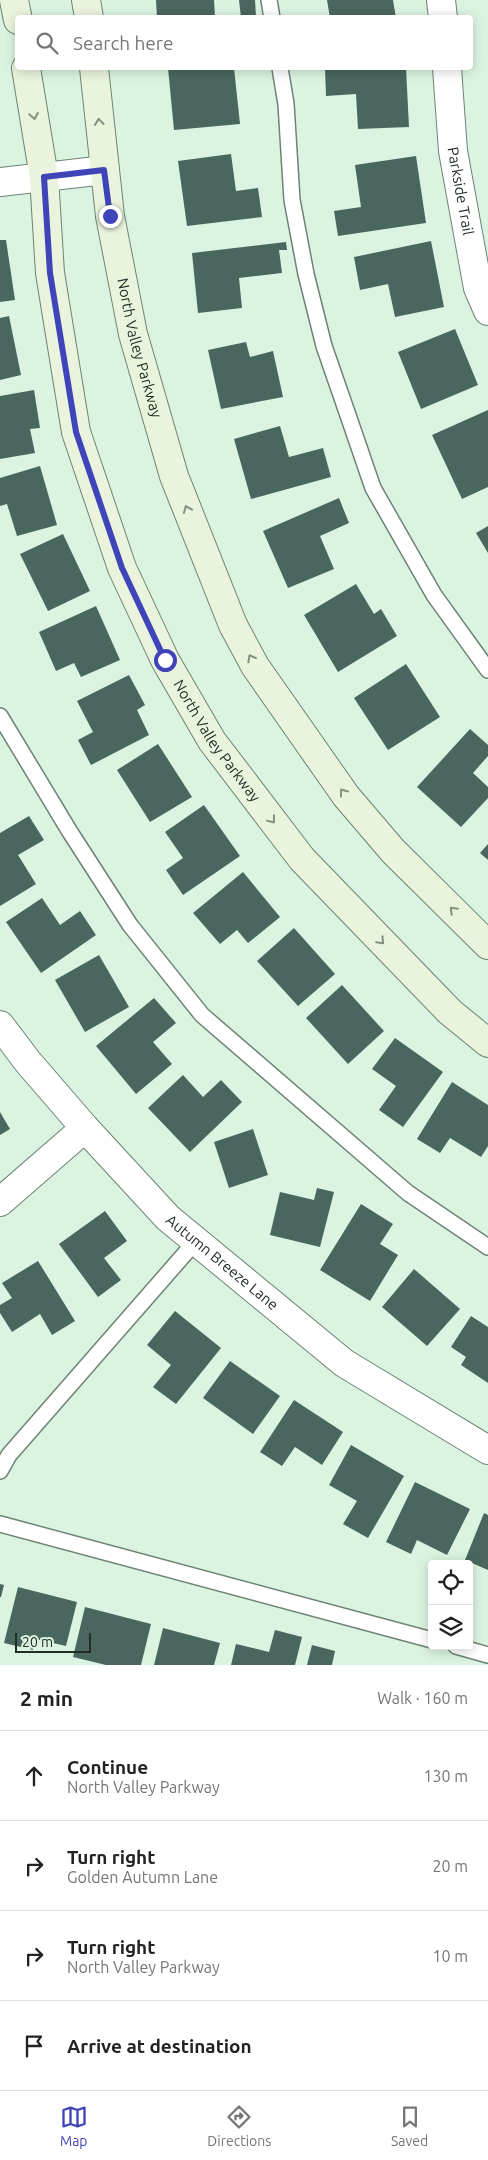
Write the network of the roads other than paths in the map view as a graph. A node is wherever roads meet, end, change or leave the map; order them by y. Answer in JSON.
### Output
{"nodes":[{"id":1,"x":14,"y":0,"type":"edge"},
{"id":2,"x":86,"y":0,"type":"edge"},
{"id":3,"x":270,"y":0,"type":"edge"},
{"id":4,"x":441,"y":0,"type":"edge"},
{"id":5,"x":17,"y":15,"type":"edge"},
{"id":6,"x":88,"y":15,"type":"edge"},
{"id":7,"x":272,"y":15,"type":"edge"},
{"id":8,"x":443,"y":15,"type":"edge"},
{"id":9,"x":26,"y":70,"type":"edge"},
{"id":10,"x":94,"y":70,"type":"edge"},
{"id":11,"x":280,"y":70,"type":"edge"},
{"id":12,"x":447,"y":70,"type":"edge"},
{"id":13,"x":104,"y":170,"type":"junction"},
{"id":14,"x":44,"y":177,"type":"junction"},
{"id":15,"x":0,"y":182,"type":"edge"},
{"id":16,"x":488,"y":311,"type":"edge"},
{"id":17,"x":488,"y":670,"type":"edge"},
{"id":18,"x":0,"y":716,"type":"edge"},
{"id":19,"x":488,"y":944,"type":"edge"},
{"id":20,"x":0,"y":1025,"type":"edge"},
{"id":21,"x":488,"y":1043,"type":"edge"},
{"id":22,"x":85,"y":1128,"type":"junction"},
{"id":23,"x":0,"y":1202,"type":"edge"},
{"id":24,"x":196,"y":1241,"type":"junction"},
{"id":25,"x":488,"y":1247,"type":"edge"},
{"id":26,"x":488,"y":1450,"type":"edge"},
{"id":27,"x":0,"y":1471,"type":"edge"},
{"id":28,"x":0,"y":1524,"type":"edge"},
{"id":29,"x":428,"y":1639,"type":"edge"},
{"id":30,"x":470,"y":1650,"type":"edge"},
{"id":31,"x":488,"y":1655,"type":"edge"}],
"edges":[{"from":1,"to":5,"type":"street"},
{"from":2,"to":6,"type":"street"},
{"from":3,"to":7,"type":"lane"},
{"from":4,"to":8,"type":"street"},
{"from":9,"to":14,"type":"street","name":"North Valley Parkway","one_way":true},
{"from":13,"to":10,"type":"street","name":"North Valley Parkway","one_way":true},
{"from":11,"to":17,"type":"lane"},
{"from":12,"to":16,"type":"street","name":"Parkside Trail"},
{"from":13,"to":14,"type":"street"},
{"from":19,"to":13,"type":"street","name":"North Valley Parkway","one_way":true},
{"from":14,"to":15,"type":"street"},
{"from":14,"to":21,"type":"street","name":"North Valley Parkway","one_way":true},
{"from":18,"to":25,"type":"lane"},
{"from":20,"to":22,"type":"street","name":"Autumn Breeze Lane"},
{"from":22,"to":23,"type":"street"},
{"from":22,"to":24,"type":"street","name":"Autumn Breeze Lane"},
{"from":24,"to":26,"type":"street","name":"Autumn Breeze Lane"},
{"from":24,"to":27,"type":"lane"},
{"from":28,"to":29,"type":"lane"},
{"from":30,"to":31,"type":"lane"}]}
